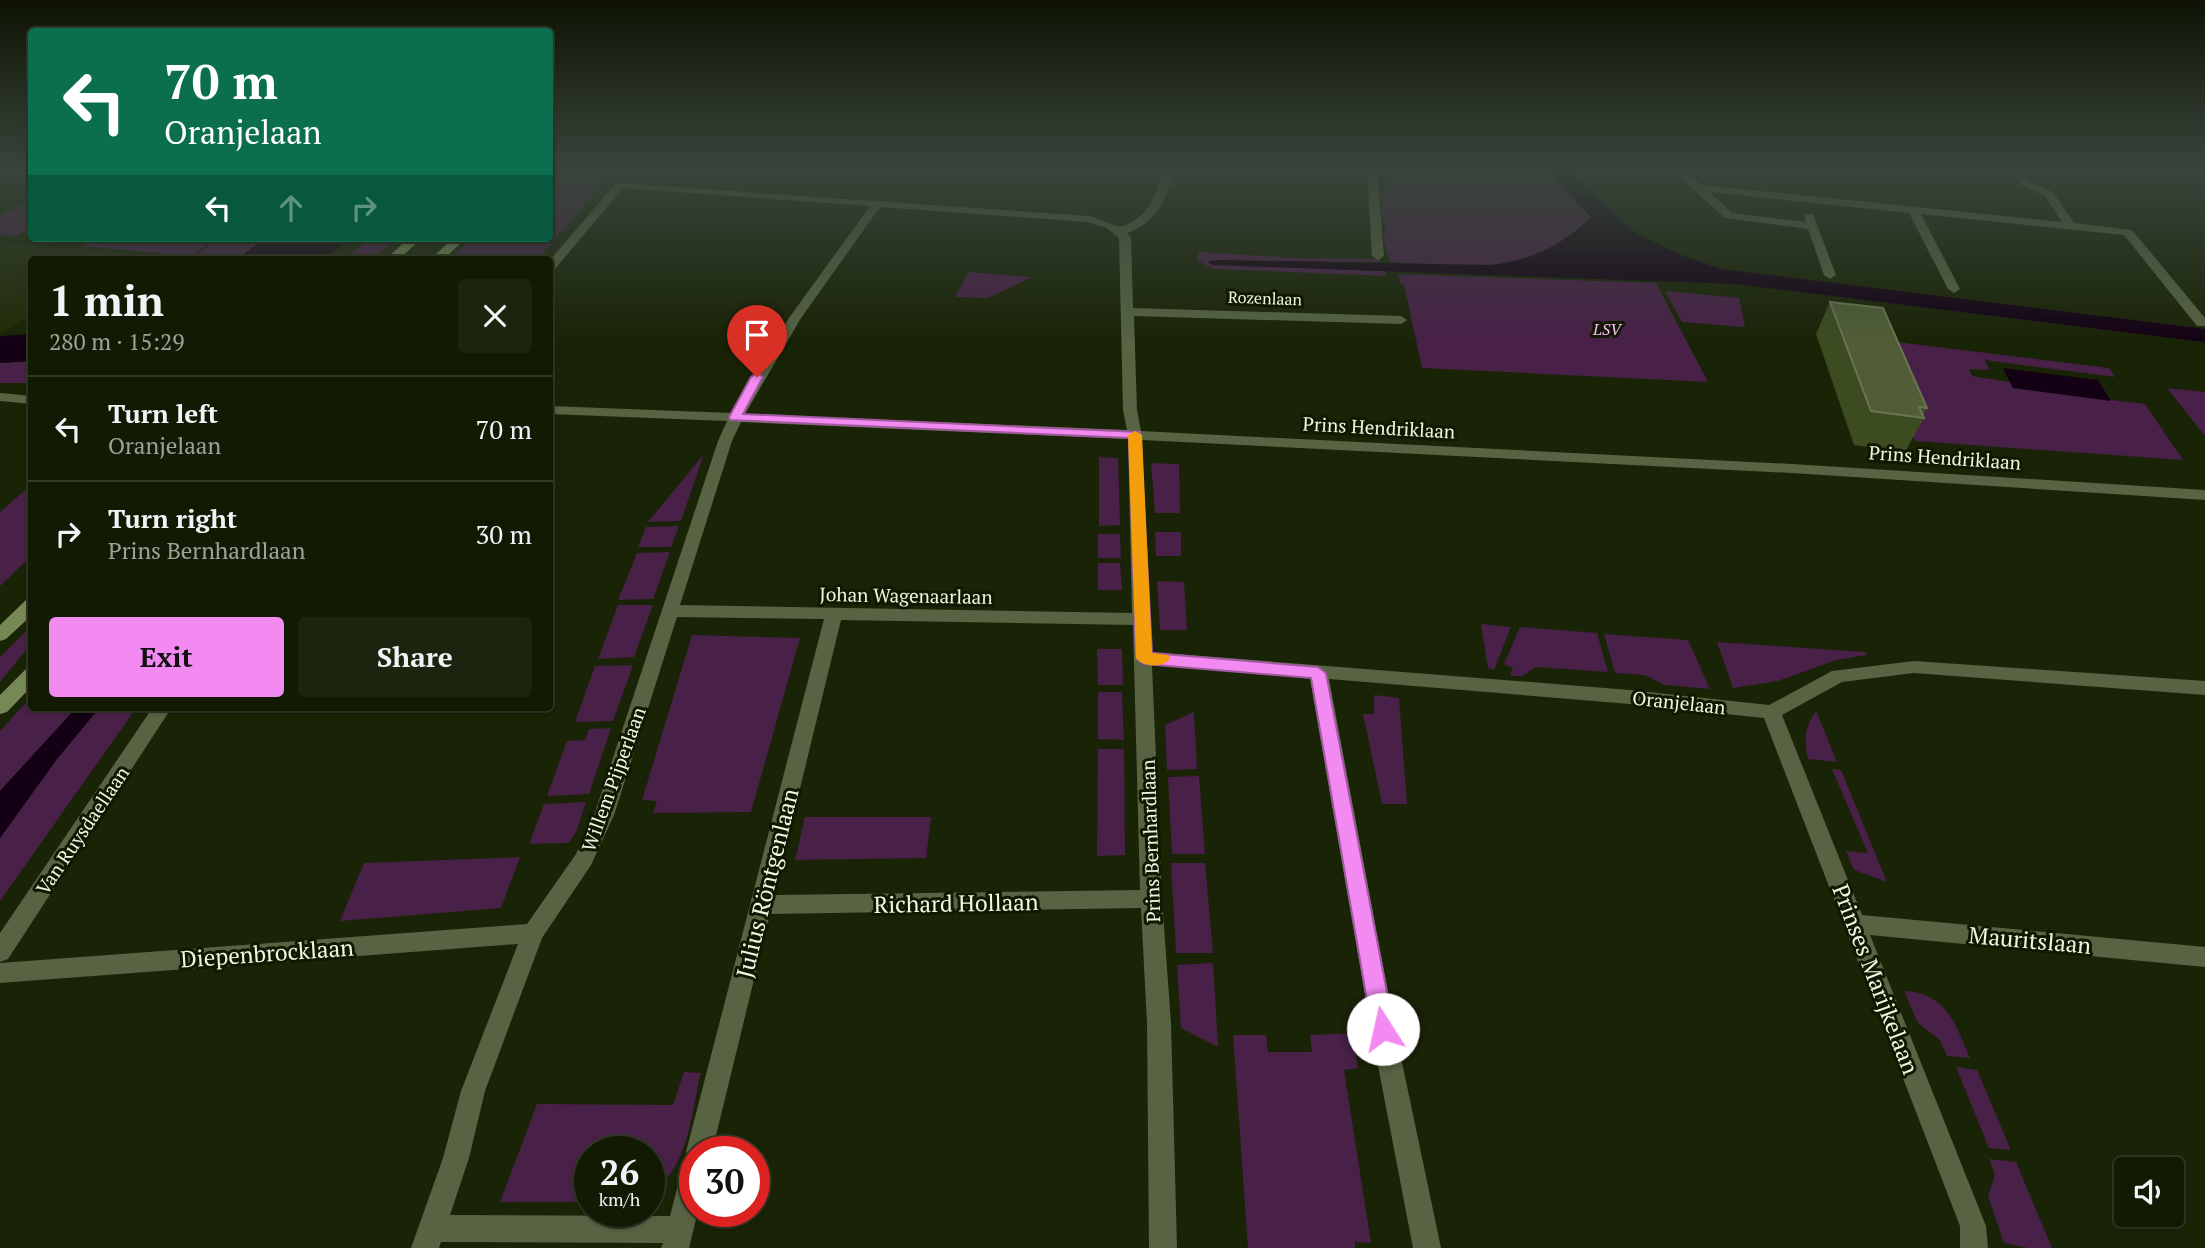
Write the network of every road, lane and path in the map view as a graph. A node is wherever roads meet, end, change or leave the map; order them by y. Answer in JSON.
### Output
{"nodes":[{"id":1,"x":584,"y":226,"type":"edge"},
{"id":2,"x":861,"y":226,"type":"edge"},
{"id":3,"x":1107,"y":226,"type":"edge"},
{"id":4,"x":1133,"y":226,"type":"edge"},
{"id":5,"x":1376,"y":226,"type":"edge"},
{"id":6,"x":1812,"y":226,"type":"edge"},
{"id":7,"x":1922,"y":226,"type":"edge"},
{"id":8,"x":2072,"y":226,"type":"edge"},
{"id":9,"x":1120,"y":231,"type":"junction"},
{"id":10,"x":411,"y":242,"type":"edge"},
{"id":11,"x":456,"y":242,"type":"edge"},
{"id":12,"x":395,"y":256,"type":"edge"},
{"id":13,"x":440,"y":256,"type":"edge"},
{"id":14,"x":1378,"y":256,"type":"dead end"},
{"id":15,"x":553,"y":263,"type":"edge"},
{"id":16,"x":1830,"y":275,"type":"dead end"},
{"id":17,"x":1954,"y":289,"type":"dead end"},
{"id":18,"x":1128,"y":312,"type":"junction"},
{"id":19,"x":1401,"y":320,"type":"dead end"},
{"id":20,"x":2202,"y":323,"type":"dead end"},
{"id":21,"x":2,"y":398,"type":"edge"},
{"id":22,"x":28,"y":400,"type":"edge"},
{"id":23,"x":553,"y":410,"type":"edge"},
{"id":24,"x":735,"y":417,"type":"junction"},
{"id":25,"x":1135,"y":435,"type":"junction"},
{"id":26,"x":2205,"y":495,"type":"edge"},
{"id":27,"x":28,"y":608,"type":"edge"},
{"id":28,"x":670,"y":611,"type":"junction"},
{"id":29,"x":834,"y":614,"type":"junction"},
{"id":30,"x":1142,"y":619,"type":"junction"},
{"id":31,"x":0,"y":635,"type":"edge"},
{"id":32,"x":1144,"y":658,"type":"junction"},
{"id":33,"x":1318,"y":673,"type":"junction"},
{"id":34,"x":28,"y":678,"type":"edge"},
{"id":35,"x":2205,"y":688,"type":"edge"},
{"id":36,"x":0,"y":707,"type":"edge"},
{"id":37,"x":160,"y":711,"type":"edge"},
{"id":38,"x":1771,"y":712,"type":"junction"},
{"id":39,"x":1151,"y":899,"type":"junction"},
{"id":40,"x":762,"y":905,"type":"junction"},
{"id":41,"x":1854,"y":923,"type":"junction"},
{"id":42,"x":533,"y":933,"type":"junction"},
{"id":43,"x":0,"y":952,"type":"edge"},
{"id":44,"x":2205,"y":957,"type":"edge"},
{"id":45,"x":0,"y":973,"type":"edge"},
{"id":46,"x":703,"y":1136,"type":"edge"},
{"id":47,"x":429,"y":1238,"type":"edge"},
{"id":48,"x":677,"y":1239,"type":"edge"},
{"id":49,"x":1163,"y":1248,"type":"edge"},
{"id":50,"x":1427,"y":1248,"type":"edge"},
{"id":51,"x":1974,"y":1248,"type":"edge"}],
"edges":[{"from":1,"to":15,"type":"street"},
{"from":2,"to":24,"type":"street","name":"Willem Pijperlaan"},
{"from":3,"to":9,"type":"street"},
{"from":4,"to":9,"type":"street"},
{"from":5,"to":14,"type":"street"},
{"from":6,"to":16,"type":"street"},
{"from":7,"to":17,"type":"street"},
{"from":8,"to":20,"type":"street"},
{"from":9,"to":18,"type":"street"},
{"from":10,"to":12,"type":"main road"},
{"from":11,"to":13,"type":"main road"},
{"from":18,"to":19,"type":"street","name":"Rozenlaan"},
{"from":18,"to":25,"type":"street"},
{"from":21,"to":22,"type":"street"},
{"from":23,"to":24,"type":"street","name":"Prins Hendriklaan"},
{"from":24,"to":25,"type":"street","name":"Prins Hendriklaan"},
{"from":24,"to":28,"type":"street","name":"Willem Pijperlaan"},
{"from":25,"to":26,"type":"street","name":"Prins Hendriklaan"},
{"from":25,"to":30,"type":"street","name":"Prins Bernhardlaan"},
{"from":27,"to":31,"type":"main road"},
{"from":28,"to":29,"type":"street","name":"Johan Wagenaarlaan"},
{"from":28,"to":42,"type":"street","name":"Willem Pijperlaan"},
{"from":29,"to":30,"type":"street","name":"Johan Wagenaarlaan"},
{"from":29,"to":40,"type":"street","name":"Julius Röntgenlaan"},
{"from":30,"to":32,"type":"street","name":"Prins Bernhardlaan"},
{"from":32,"to":33,"type":"street","name":"Oranjelaan"},
{"from":32,"to":39,"type":"street","name":"Prins Bernhardlaan"},
{"from":33,"to":38,"type":"street","name":"Oranjelaan"},
{"from":33,"to":50,"type":"street"},
{"from":34,"to":36,"type":"main road"},
{"from":35,"to":38,"type":"street"},
{"from":37,"to":43,"type":"street","name":"Van Ruysdaellaan"},
{"from":38,"to":41,"type":"street","name":"Prinses Marijkelaan"},
{"from":39,"to":40,"type":"street","name":"Richard Hollaan"},
{"from":39,"to":49,"type":"street","name":"Prins Bernhardlaan"},
{"from":40,"to":46,"type":"street","name":"Julius Röntgenlaan"},
{"from":41,"to":44,"type":"street","name":"Mauritslaan"},
{"from":41,"to":51,"type":"street","name":"Prinses Marijkelaan"},
{"from":42,"to":45,"type":"street","name":"Diepenbrocklaan"},
{"from":42,"to":47,"type":"street","name":"Willem Pijperlaan"},
{"from":47,"to":48,"type":"street"}]}
